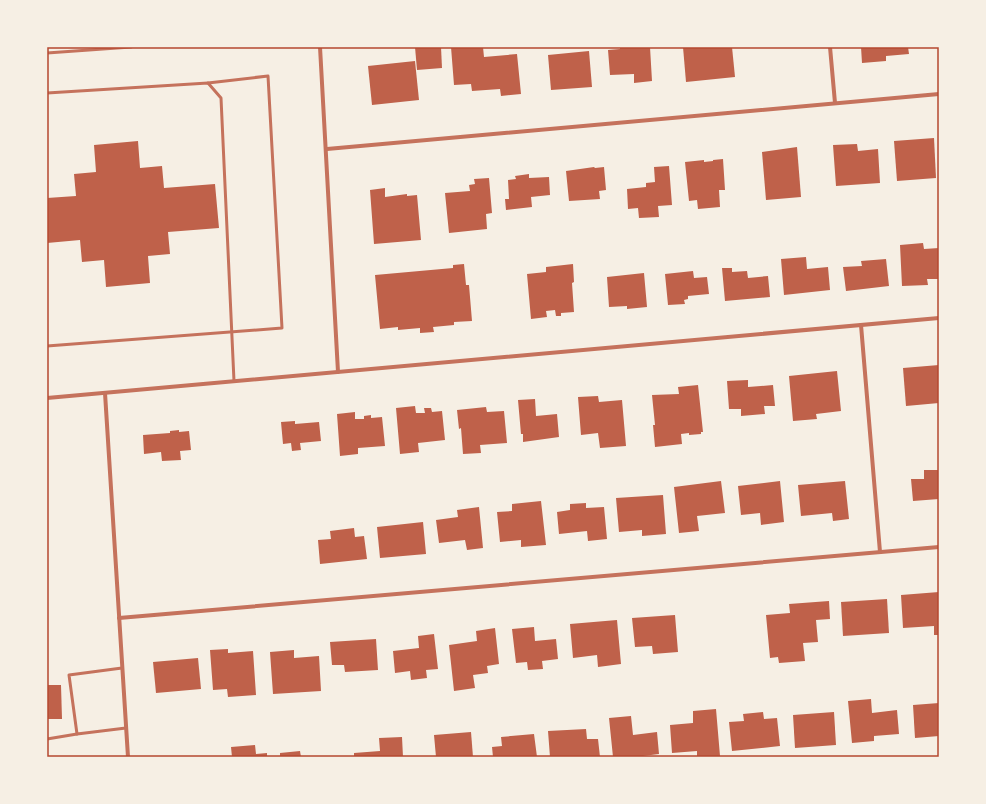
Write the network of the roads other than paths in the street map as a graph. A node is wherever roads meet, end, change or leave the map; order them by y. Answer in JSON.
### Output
{"nodes":[{"id":1,"x":130,"y":47,"type":"edge"},
{"id":2,"x":320,"y":47,"type":"edge"},
{"id":3,"x":830,"y":47,"type":"edge"},
{"id":4,"x":47,"y":53,"type":"edge"},
{"id":5,"x":208,"y":83,"type":"junction"},
{"id":6,"x":47,"y":93,"type":"edge"},
{"id":7,"x":939,"y":94,"type":"edge"},
{"id":8,"x":835,"y":103,"type":"junction"},
{"id":9,"x":327,"y":149,"type":"junction"},
{"id":10,"x":939,"y":318,"type":"edge"},
{"id":11,"x":861,"y":325,"type":"junction"},
{"id":12,"x":232,"y":332,"type":"junction"},
{"id":13,"x":47,"y":346,"type":"edge"},
{"id":14,"x":338,"y":372,"type":"junction"},
{"id":15,"x":234,"y":381,"type":"junction"},
{"id":16,"x":105,"y":393,"type":"junction"},
{"id":17,"x":47,"y":398,"type":"edge"},
{"id":18,"x":939,"y":547,"type":"edge"},
{"id":19,"x":880,"y":552,"type":"junction"},
{"id":20,"x":119,"y":618,"type":"junction"},
{"id":21,"x":122,"y":668,"type":"junction"},
{"id":22,"x":126,"y":728,"type":"junction"},
{"id":23,"x":77,"y":734,"type":"junction"},
{"id":24,"x":47,"y":739,"type":"edge"},
{"id":25,"x":128,"y":757,"type":"edge"}],
"edges":[{"from":1,"to":4,"type":"lane"},
{"from":2,"to":9,"type":"street"},
{"from":3,"to":8,"type":"street"},
{"from":5,"to":6,"type":"lane"},
{"from":5,"to":12,"type":"lane"},
{"from":5,"to":12,"type":"lane"},
{"from":7,"to":8,"type":"street"},
{"from":8,"to":9,"type":"street"},
{"from":9,"to":14,"type":"street"},
{"from":10,"to":11,"type":"street"},
{"from":11,"to":14,"type":"street"},
{"from":11,"to":19,"type":"street"},
{"from":12,"to":13,"type":"lane"},
{"from":12,"to":15,"type":"lane"},
{"from":14,"to":15,"type":"street"},
{"from":15,"to":16,"type":"street"},
{"from":16,"to":17,"type":"street"},
{"from":16,"to":20,"type":"street"},
{"from":18,"to":19,"type":"street"},
{"from":19,"to":20,"type":"street"},
{"from":20,"to":21,"type":"street"},
{"from":21,"to":22,"type":"street"},
{"from":21,"to":23,"type":"lane"},
{"from":22,"to":23,"type":"lane"},
{"from":22,"to":25,"type":"street"},
{"from":23,"to":24,"type":"lane"}]}
